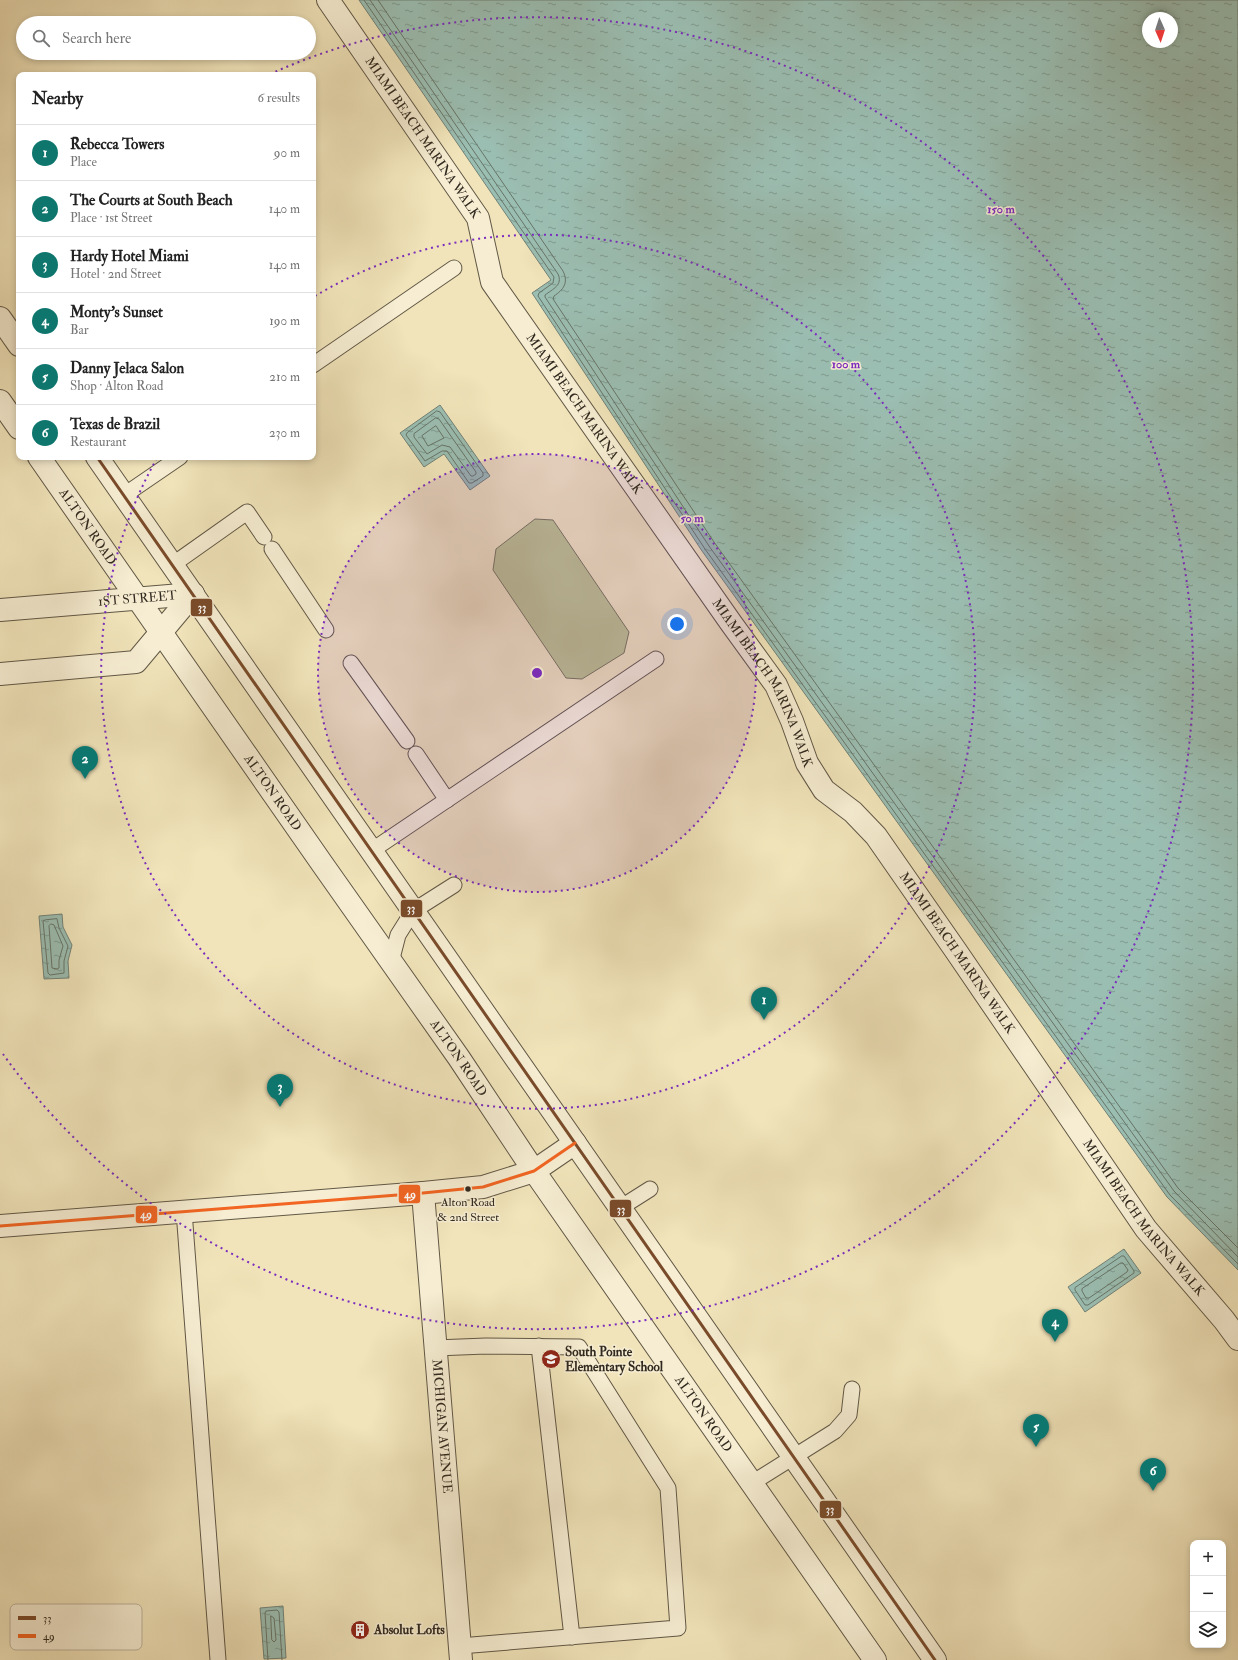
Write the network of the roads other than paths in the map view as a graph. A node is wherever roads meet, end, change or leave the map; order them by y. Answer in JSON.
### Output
{"nodes":[{"id":1,"x":328,"y":0,"type":"edge"},
{"id":2,"x":454,"y":268,"type":"dead end"},
{"id":3,"x":0,"y":318,"type":"edge"},
{"id":4,"x":16,"y":341,"type":"edge"},
{"id":5,"x":316,"y":363,"type":"edge"},
{"id":6,"x":0,"y":401,"type":"edge"},
{"id":7,"x":16,"y":424,"type":"edge"},
{"id":8,"x":41,"y":460,"type":"edge"},
{"id":9,"x":99,"y":460,"type":"edge"},
{"id":10,"x":176,"y":460,"type":"edge"},
{"id":11,"x":124,"y":496,"type":"junction"},
{"id":12,"x":172,"y":565,"type":"junction"},
{"id":13,"x":193,"y":594,"type":"junction"},
{"id":14,"x":138,"y":599,"type":"junction"},
{"id":15,"x":0,"y":610,"type":"edge"},
{"id":16,"x":326,"y":630,"type":"dead end"},
{"id":17,"x":161,"y":633,"type":"junction"},
{"id":18,"x":656,"y":659,"type":"dead end"},
{"id":19,"x":351,"y":663,"type":"dead end"},
{"id":20,"x":0,"y":674,"type":"edge"},
{"id":21,"x":407,"y":741,"type":"dead end"},
{"id":22,"x":416,"y":754,"type":"dead end"},
{"id":23,"x":447,"y":800,"type":"junction"},
{"id":24,"x":371,"y":851,"type":"junction"},
{"id":25,"x":454,"y":885,"type":"dead end"},
{"id":26,"x":413,"y":911,"type":"junction"},
{"id":27,"x":391,"y":962,"type":"junction"},
{"id":28,"x":575,"y":1143,"type":"junction"},
{"id":29,"x":534,"y":1171,"type":"junction"},
{"id":30,"x":650,"y":1189,"type":"dead end"},
{"id":31,"x":422,"y":1193,"type":"junction"},
{"id":32,"x":620,"y":1208,"type":"junction"},
{"id":33,"x":184,"y":1211,"type":"junction"},
{"id":34,"x":0,"y":1226,"type":"edge"},
{"id":35,"x":1238,"y":1339,"type":"edge"},
{"id":36,"x":539,"y":1346,"type":"junction"},
{"id":37,"x":436,"y":1348,"type":"junction"},
{"id":38,"x":852,"y":1390,"type":"dead end"},
{"id":39,"x":794,"y":1457,"type":"junction"},
{"id":40,"x":752,"y":1483,"type":"junction"},
{"id":41,"x":572,"y":1637,"type":"junction"},
{"id":42,"x":461,"y":1653,"type":"edge"},
{"id":43,"x":218,"y":1660,"type":"edge"},
{"id":44,"x":875,"y":1660,"type":"edge"},
{"id":45,"x":935,"y":1660,"type":"edge"}],
"edges":[{"from":1,"to":35,"type":"street","name":"MIAMI BEACH MARINA WALK"},
{"from":2,"to":5,"type":"lane"},
{"from":3,"to":4,"type":"street"},
{"from":6,"to":7,"type":"street"},
{"from":8,"to":14,"type":"street","name":"ALTON ROAD"},
{"from":9,"to":11,"type":"street"},
{"from":10,"to":11,"type":"lane"},
{"from":11,"to":12,"type":"street"},
{"from":12,"to":13,"type":"street"},
{"from":12,"to":16,"type":"lane"},
{"from":13,"to":14,"type":"street","name":"1ST STREET"},
{"from":13,"to":17,"type":"street","name":"1ST STREET"},
{"from":13,"to":24,"type":"street"},
{"from":14,"to":15,"type":"street","name":"1ST STREET"},
{"from":14,"to":17,"type":"street","name":"ALTON ROAD"},
{"from":17,"to":20,"type":"street","name":"1ST STREET"},
{"from":17,"to":27,"type":"street","name":"ALTON ROAD"},
{"from":18,"to":23,"type":"lane"},
{"from":19,"to":21,"type":"lane"},
{"from":22,"to":23,"type":"lane"},
{"from":23,"to":24,"type":"lane"},
{"from":24,"to":26,"type":"street"},
{"from":25,"to":26,"type":"lane"},
{"from":26,"to":27,"type":"lane"},
{"from":26,"to":28,"type":"street"},
{"from":27,"to":29,"type":"street","name":"ALTON ROAD"},
{"from":28,"to":29,"type":"street"},
{"from":28,"to":32,"type":"street"},
{"from":29,"to":31,"type":"street"},
{"from":29,"to":40,"type":"street","name":"ALTON ROAD"},
{"from":30,"to":32,"type":"lane"},
{"from":31,"to":33,"type":"street"},
{"from":31,"to":37,"type":"street","name":"MICHIGAN AVENUE"},
{"from":32,"to":39,"type":"street"},
{"from":33,"to":34,"type":"street"},
{"from":33,"to":43,"type":"lane"},
{"from":36,"to":37,"type":"lane"},
{"from":36,"to":41,"type":"lane"},
{"from":36,"to":41,"type":"lane"},
{"from":37,"to":42,"type":"street","name":"MICHIGAN AVENUE"},
{"from":38,"to":39,"type":"lane"},
{"from":39,"to":40,"type":"lane"},
{"from":39,"to":45,"type":"street"},
{"from":40,"to":44,"type":"street","name":"ALTON ROAD"},
{"from":41,"to":42,"type":"lane"}]}
